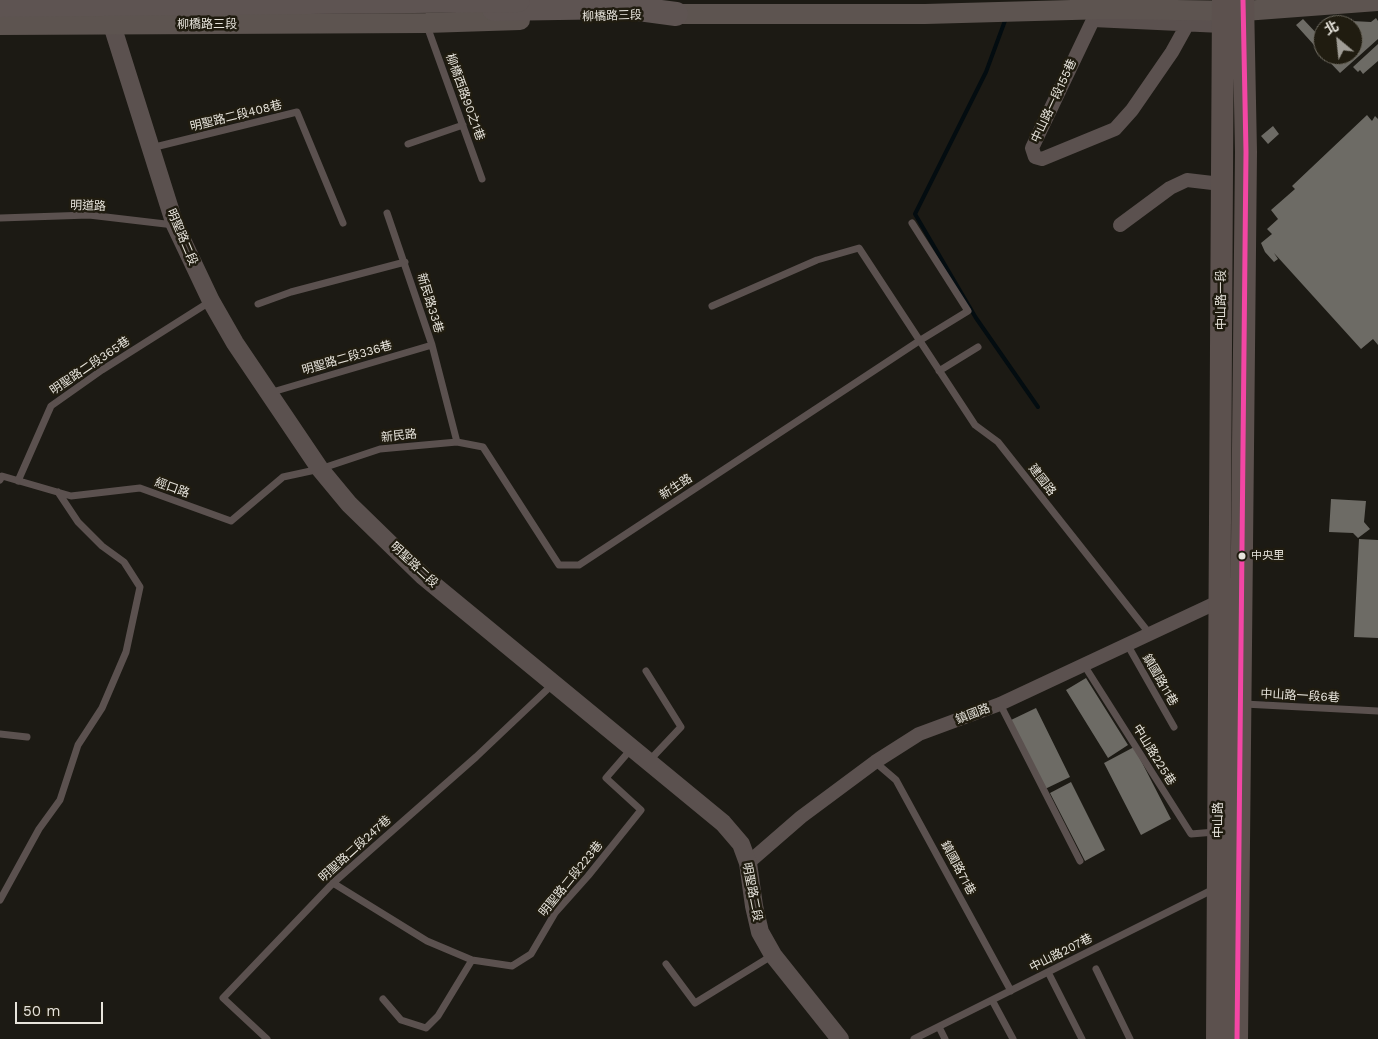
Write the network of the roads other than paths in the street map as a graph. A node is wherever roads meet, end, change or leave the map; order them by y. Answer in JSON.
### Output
{"nodes":[{"id":1,"x":108,"y":0,"type":"edge"},
{"id":2,"x":518,"y":0,"type":"edge"},
{"id":3,"x":1378,"y":1,"type":"edge"},
{"id":4,"x":0,"y":5,"type":"edge"},
{"id":5,"x":1231,"y":9,"type":"edge"},
{"id":6,"x":676,"y":14,"type":"junction"},
{"id":7,"x":0,"y":15,"type":"edge"},
{"id":8,"x":426,"y":24,"type":"junction"},
{"id":9,"x":0,"y":25,"type":"edge"},
{"id":10,"x":112,"y":25,"type":"junction"},
{"id":11,"x":1187,"y":25,"type":"junction"},
{"id":12,"x":463,"y":125,"type":"junction"},
{"id":13,"x":408,"y":144,"type":"dead end"},
{"id":14,"x":150,"y":148,"type":"junction"},
{"id":15,"x":482,"y":179,"type":"dead end"},
{"id":16,"x":1221,"y":184,"type":"junction"},
{"id":17,"x":387,"y":212,"type":"dead end"},
{"id":18,"x":0,"y":218,"type":"edge"},
{"id":19,"x":342,"y":223,"type":"dead end"},
{"id":20,"x":912,"y":223,"type":"dead end"},
{"id":21,"x":175,"y":225,"type":"junction"},
{"id":22,"x":1120,"y":226,"type":"dead end"},
{"id":23,"x":405,"y":262,"type":"junction"},
{"id":24,"x":211,"y":301,"type":"junction"},
{"id":25,"x":258,"y":304,"type":"dead end"},
{"id":26,"x":712,"y":306,"type":"dead end"},
{"id":27,"x":919,"y":341,"type":"junction"},
{"id":28,"x":432,"y":345,"type":"junction"},
{"id":29,"x":978,"y":347,"type":"dead end"},
{"id":30,"x":939,"y":371,"type":"junction"},
{"id":31,"x":268,"y":393,"type":"junction"},
{"id":32,"x":458,"y":442,"type":"junction"},
{"id":33,"x":483,"y":447,"type":"joint"},
{"id":34,"x":320,"y":469,"type":"junction"},
{"id":35,"x":1,"y":477,"type":"edge"},
{"id":36,"x":18,"y":481,"type":"junction"},
{"id":37,"x":57,"y":492,"type":"junction"},
{"id":38,"x":1231,"y":599,"type":"junction"},
{"id":39,"x":1149,"y":633,"type":"junction"},
{"id":40,"x":1127,"y":644,"type":"junction"},
{"id":41,"x":1084,"y":665,"type":"junction"},
{"id":42,"x":646,"y":671,"type":"dead end"},
{"id":43,"x":554,"y":683,"type":"junction"},
{"id":44,"x":1230,"y":703,"type":"junction"},
{"id":45,"x":1000,"y":704,"type":"junction"},
{"id":46,"x":1378,"y":711,"type":"edge"},
{"id":47,"x":1174,"y":728,"type":"dead end"},
{"id":48,"x":0,"y":734,"type":"edge"},
{"id":49,"x":27,"y":737,"type":"dead end"},
{"id":50,"x":632,"y":748,"type":"junction"},
{"id":51,"x":648,"y":762,"type":"junction"},
{"id":52,"x":875,"y":762,"type":"junction"},
{"id":53,"x":1218,"y":832,"type":"junction"},
{"id":54,"x":1080,"y":861,"type":"dead end"},
{"id":55,"x":748,"y":863,"type":"junction"},
{"id":56,"x":333,"y":883,"type":"junction"},
{"id":57,"x":1219,"y":886,"type":"junction"},
{"id":58,"x":0,"y":900,"type":"edge"},
{"id":59,"x":773,"y":955,"type":"junction"},
{"id":60,"x":472,"y":960,"type":"junction"},
{"id":61,"x":666,"y":964,"type":"dead end"},
{"id":62,"x":1096,"y":970,"type":"dead end"},
{"id":63,"x":1048,"y":972,"type":"junction"},
{"id":64,"x":1011,"y":991,"type":"junction"},
{"id":65,"x":383,"y":999,"type":"dead end"},
{"id":66,"x":992,"y":1000,"type":"junction"},
{"id":67,"x":939,"y":1027,"type":"junction"},
{"id":68,"x":267,"y":1039,"type":"edge"},
{"id":69,"x":840,"y":1039,"type":"edge"},
{"id":70,"x":914,"y":1039,"type":"edge"},
{"id":71,"x":946,"y":1039,"type":"edge"},
{"id":72,"x":1013,"y":1039,"type":"edge"},
{"id":73,"x":1082,"y":1039,"type":"edge"},
{"id":74,"x":1130,"y":1039,"type":"edge"},
{"id":75,"x":1217,"y":1039,"type":"edge"},
{"id":76,"x":1237,"y":1039,"type":"edge"}],
"edges":[{"from":1,"to":10,"type":"street","name":"明聖路二段"},
{"from":2,"to":4,"type":"highway","bridge":true},
{"from":3,"to":5,"type":"main road","name":"柳橋路三段"},
{"from":5,"to":6,"type":"main road","name":"柳橋路三段"},
{"from":5,"to":11,"type":"street","name":"中山路一段155巷"},
{"from":5,"to":16,"type":"main road","name":"中山路一段"},
{"from":5,"to":38,"type":"main road","name":"中山路一段"},
{"from":6,"to":7,"type":"highway"},
{"from":6,"to":8,"type":"main road","name":"柳橋路三段"},
{"from":8,"to":10,"type":"main road","name":"柳橋路三段"},
{"from":8,"to":12,"type":"lane","name":"柳橋西路90之1巷"},
{"from":9,"to":10,"type":"main road","name":"柳橋路三段"},
{"from":10,"to":14,"type":"street","name":"明聖路二段"},
{"from":11,"to":11,"type":"street","name":"中山路一段155巷"},
{"from":12,"to":13,"type":"lane"},
{"from":12,"to":15,"type":"lane","name":"柳橋西路90之1巷"},
{"from":14,"to":19,"type":"lane","name":"明聖路二段408巷"},
{"from":14,"to":21,"type":"street","name":"明聖路二段"},
{"from":16,"to":22,"type":"street"},
{"from":16,"to":38,"type":"main road","name":"中山路一段"},
{"from":17,"to":23,"type":"lane"},
{"from":18,"to":21,"type":"lane","name":"明道路"},
{"from":20,"to":27,"type":"lane"},
{"from":21,"to":24,"type":"street","name":"明聖路二段"},
{"from":23,"to":25,"type":"lane","name":"新民路33巷"},
{"from":23,"to":28,"type":"lane","name":"新民路33巷"},
{"from":24,"to":31,"type":"street","name":"明聖路二段"},
{"from":24,"to":36,"type":"lane","name":"明聖路二段365巷"},
{"from":26,"to":27,"type":"lane","name":"建國路"},
{"from":27,"to":30,"type":"lane","name":"建國路"},
{"from":27,"to":33,"type":"lane","name":"新生路"},
{"from":28,"to":31,"type":"lane","name":"明聖路二段336巷"},
{"from":28,"to":32,"type":"lane","name":"新民路33巷"},
{"from":29,"to":30,"type":"lane"},
{"from":30,"to":39,"type":"lane","name":"建國路"},
{"from":31,"to":34,"type":"street","name":"明聖路二段"},
{"from":32,"to":33,"type":"lane","name":"新民路"},
{"from":32,"to":34,"type":"lane","name":"新民路"},
{"from":34,"to":37,"type":"lane","name":"經口路"},
{"from":34,"to":43,"type":"street","name":"明聖路二段"},
{"from":35,"to":36,"type":"lane","name":"經口路"},
{"from":36,"to":37,"type":"lane","name":"經口路"},
{"from":37,"to":58,"type":"lane"},
{"from":38,"to":39,"type":"street","name":"鎮國路"},
{"from":38,"to":44,"type":"main road","name":"中山路"},
{"from":39,"to":40,"type":"street","name":"鎮國路"},
{"from":40,"to":41,"type":"street","name":"鎮國路"},
{"from":40,"to":47,"type":"lane","name":"鎮國路11巷"},
{"from":41,"to":45,"type":"street","name":"鎮國路"},
{"from":41,"to":53,"type":"lane","name":"中山路225巷"},
{"from":42,"to":51,"type":"lane"},
{"from":43,"to":50,"type":"street","name":"明聖路二段"},
{"from":43,"to":56,"type":"lane","name":"明聖路二段247巷"},
{"from":44,"to":46,"type":"lane","name":"中山路一段6巷"},
{"from":44,"to":53,"type":"main road","name":"中山路"},
{"from":44,"to":76,"type":"main road","name":"中山路"},
{"from":45,"to":52,"type":"street","name":"鎮國路"},
{"from":45,"to":54,"type":"lane"},
{"from":48,"to":49,"type":"lane"},
{"from":50,"to":51,"type":"street","name":"明聖路二段"},
{"from":50,"to":60,"type":"lane","name":"明聖路二段223巷"},
{"from":51,"to":55,"type":"street","name":"明聖路二段"},
{"from":52,"to":55,"type":"street","name":"鎮國路"},
{"from":52,"to":64,"type":"lane","name":"鎮國路71巷"},
{"from":53,"to":57,"type":"main road","name":"中山路"},
{"from":55,"to":59,"type":"street","name":"明聖路二段"},
{"from":56,"to":60,"type":"lane","name":"明聖路二段223巷"},
{"from":56,"to":68,"type":"lane","name":"明聖路二段247巷"},
{"from":57,"to":63,"type":"lane","name":"中山路207巷"},
{"from":57,"to":75,"type":"main road","name":"中山路"},
{"from":59,"to":61,"type":"lane"},
{"from":59,"to":69,"type":"street","name":"明聖路二段"},
{"from":60,"to":65,"type":"lane"},
{"from":62,"to":74,"type":"lane"},
{"from":63,"to":64,"type":"lane","name":"中山路207巷"},
{"from":63,"to":73,"type":"lane"},
{"from":64,"to":66,"type":"lane","name":"中山路207巷"},
{"from":66,"to":67,"type":"lane","name":"中山路207巷"},
{"from":66,"to":72,"type":"lane"},
{"from":67,"to":70,"type":"lane","name":"中山路207巷"},
{"from":67,"to":71,"type":"lane"}]}
